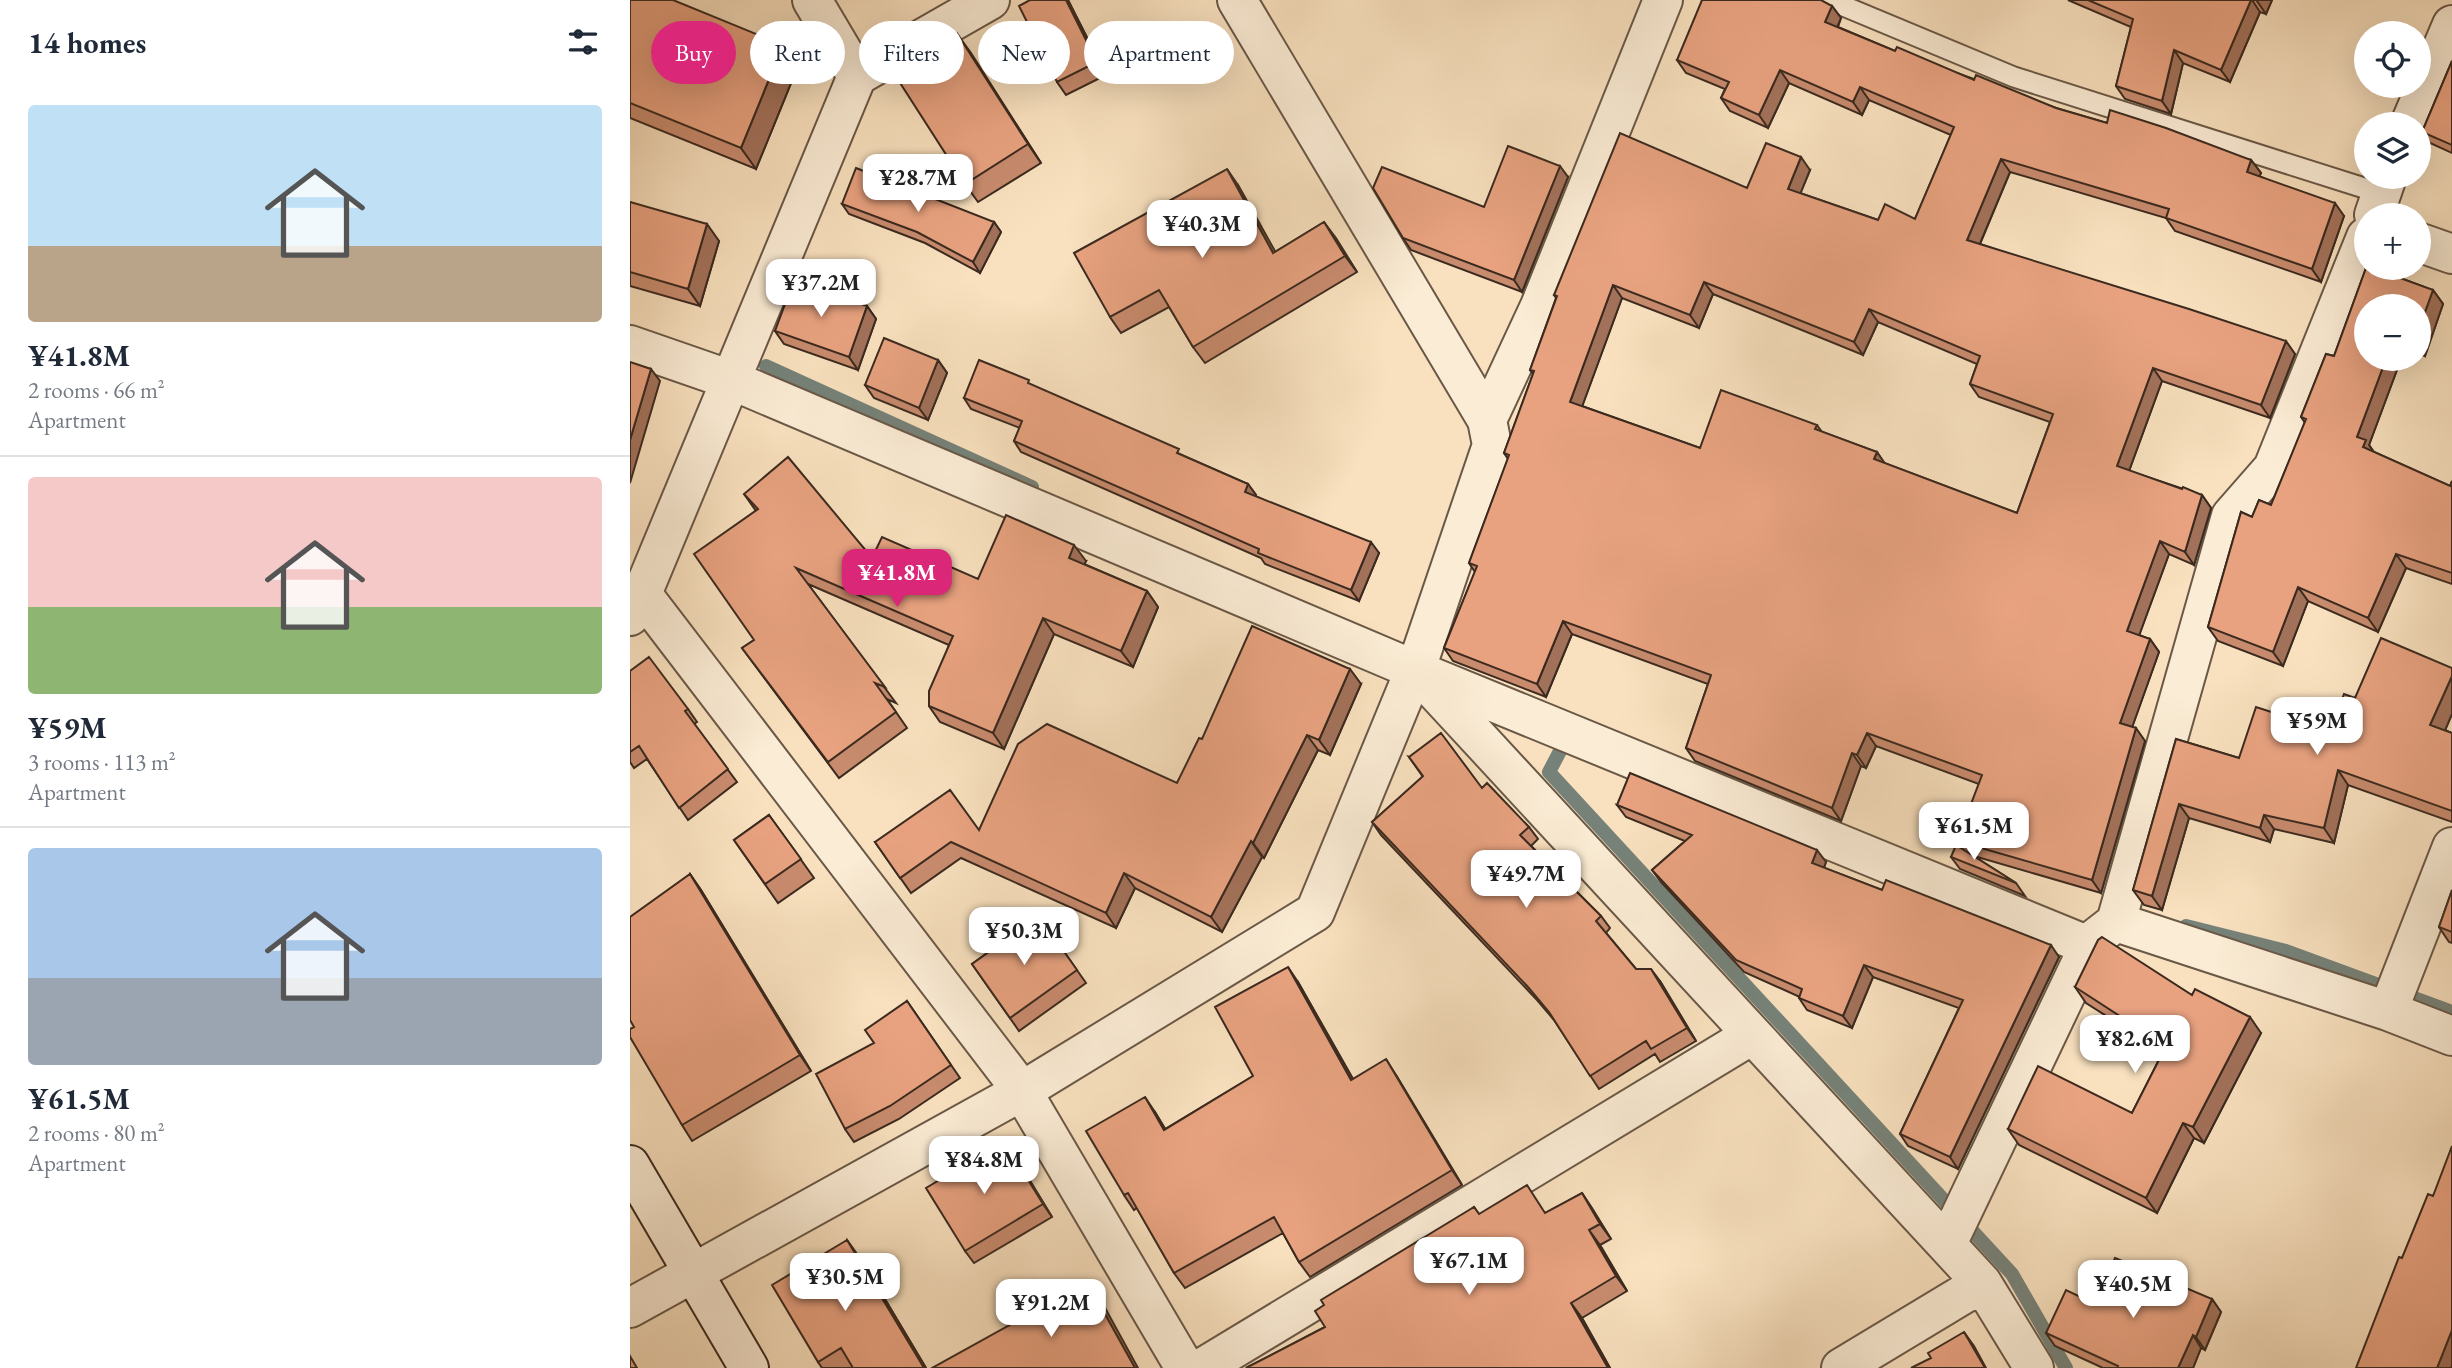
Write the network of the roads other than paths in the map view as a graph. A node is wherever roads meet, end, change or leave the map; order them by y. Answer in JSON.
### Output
{"nodes":[{"id":1,"x":812,"y":0,"type":"edge"},
{"id":2,"x":990,"y":0,"type":"edge"},
{"id":3,"x":1237,"y":0,"type":"edge"},
{"id":4,"x":1663,"y":0,"type":"edge"},
{"id":5,"x":1829,"y":0,"type":"edge"},
{"id":6,"x":2452,"y":25,"type":"edge"},
{"id":7,"x":858,"y":76,"type":"junction"},
{"id":8,"x":2415,"y":112,"type":"edge"},
{"id":9,"x":2380,"y":195,"type":"edge"},
{"id":10,"x":2431,"y":247,"type":"edge"},
{"id":11,"x":2452,"y":254,"type":"edge"},
{"id":12,"x":2354,"y":267,"type":"edge"},
{"id":13,"x":630,"y":345,"type":"edge"},
{"id":14,"x":731,"y":380,"type":"junction"},
{"id":15,"x":1487,"y":420,"type":"junction"},
{"id":16,"x":636,"y":605,"type":"edge"},
{"id":17,"x":1415,"y":670,"type":"junction"},
{"id":18,"x":2452,"y":847,"type":"edge"},
{"id":19,"x":2103,"y":934,"type":"junction"},
{"id":20,"x":2388,"y":1011,"type":"junction"},
{"id":21,"x":1752,"y":1035,"type":"junction"},
{"id":22,"x":2452,"y":1037,"type":"edge"},
{"id":23,"x":1022,"y":1091,"type":"junction"},
{"id":24,"x":630,"y":1165,"type":"edge"},
{"id":25,"x":1947,"y":1244,"type":"junction"},
{"id":26,"x":694,"y":1273,"type":"junction"},
{"id":27,"x":1982,"y":1283,"type":"junction"},
{"id":28,"x":630,"y":1308,"type":"edge"},
{"id":29,"x":749,"y":1368,"type":"edge"},
{"id":30,"x":1185,"y":1368,"type":"edge"},
{"id":31,"x":1202,"y":1368,"type":"edge"},
{"id":32,"x":1841,"y":1368,"type":"edge"},
{"id":33,"x":2034,"y":1368,"type":"edge"}],
"edges":[{"from":1,"to":7,"type":"street"},
{"from":2,"to":7,"type":"street"},
{"from":3,"to":15,"type":"street"},
{"from":4,"to":15,"type":"street"},
{"from":5,"to":9,"type":"lane"},
{"from":6,"to":8,"type":"street"},
{"from":7,"to":14,"type":"street"},
{"from":10,"to":11,"type":"street"},
{"from":12,"to":19,"type":"street"},
{"from":13,"to":14,"type":"street"},
{"from":14,"to":16,"type":"street"},
{"from":14,"to":17,"type":"street"},
{"from":15,"to":17,"type":"street"},
{"from":16,"to":23,"type":"street"},
{"from":17,"to":19,"type":"street"},
{"from":17,"to":21,"type":"street"},
{"from":17,"to":23,"type":"street"},
{"from":18,"to":20,"type":"street"},
{"from":19,"to":20,"type":"street"},
{"from":19,"to":25,"type":"street"},
{"from":20,"to":22,"type":"street"},
{"from":21,"to":25,"type":"street"},
{"from":21,"to":31,"type":"street"},
{"from":23,"to":26,"type":"street"},
{"from":23,"to":30,"type":"street"},
{"from":24,"to":26,"type":"street"},
{"from":25,"to":27,"type":"street"},
{"from":26,"to":28,"type":"street"},
{"from":26,"to":29,"type":"street"},
{"from":27,"to":32,"type":"street"},
{"from":27,"to":33,"type":"street"}]}
